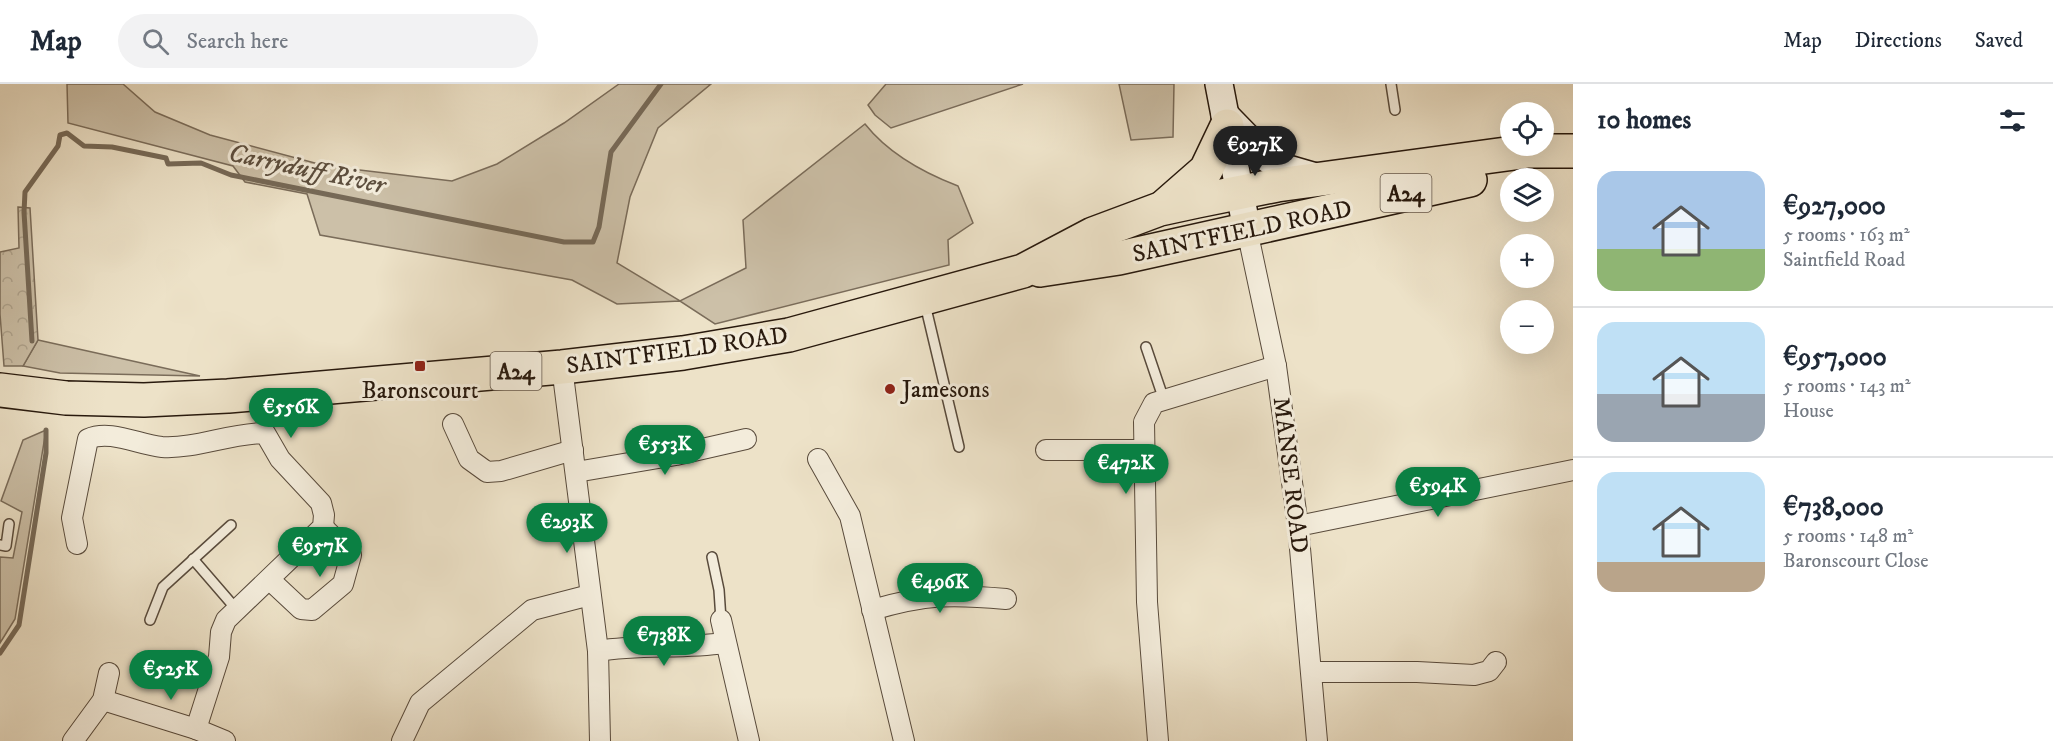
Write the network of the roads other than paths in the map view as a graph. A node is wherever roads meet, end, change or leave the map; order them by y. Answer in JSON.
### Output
{"nodes":[{"id":1,"x":1219,"y":84,"type":"edge"},
{"id":2,"x":1391,"y":84,"type":"edge"},
{"id":3,"x":1395,"y":110,"type":"dead end"},
{"id":4,"x":1226,"y":121,"type":"junction"},
{"id":5,"x":1568,"y":152,"type":"edge"},
{"id":6,"x":1322,"y":179,"type":"junction"},
{"id":7,"x":1160,"y":209,"type":"junction"},
{"id":8,"x":1244,"y":212,"type":"junction"},
{"id":9,"x":1093,"y":234,"type":"junction"},
{"id":10,"x":1023,"y":271,"type":"junction"},
{"id":11,"x":924,"y":299,"type":"junction"},
{"id":12,"x":1146,"y":347,"type":"dead end"},
{"id":13,"x":1276,"y":366,"type":"junction"},
{"id":14,"x":562,"y":367,"type":"junction"},
{"id":15,"x":0,"y":390,"type":"edge"},
{"id":16,"x":1164,"y":400,"type":"junction"},
{"id":17,"x":453,"y":424,"type":"dead end"},
{"id":18,"x":746,"y":439,"type":"dead end"},
{"id":19,"x":959,"y":447,"type":"dead end"},
{"id":20,"x":573,"y":450,"type":"junction"},
{"id":21,"x":1046,"y":450,"type":"dead end"},
{"id":22,"x":1144,"y":450,"type":"junction"},
{"id":23,"x":818,"y":459,"type":"dead end"},
{"id":24,"x":1573,"y":470,"type":"edge"},
{"id":25,"x":576,"y":472,"type":"junction"},
{"id":26,"x":9,"y":524,"type":"dead end"},
{"id":27,"x":231,"y":525,"type":"dead end"},
{"id":28,"x":1298,"y":526,"type":"junction"},
{"id":29,"x":323,"y":527,"type":"junction"},
{"id":30,"x":77,"y":544,"type":"dead end"},
{"id":31,"x":0,"y":546,"type":"edge"},
{"id":32,"x":712,"y":556,"type":"dead end"},
{"id":33,"x":193,"y":559,"type":"junction"},
{"id":34,"x":270,"y":580,"type":"junction"},
{"id":35,"x":590,"y":596,"type":"junction"},
{"id":36,"x":1006,"y":598,"type":"dead end"},
{"id":37,"x":237,"y":610,"type":"junction"},
{"id":38,"x":872,"y":610,"type":"junction"},
{"id":39,"x":150,"y":620,"type":"dead end"},
{"id":40,"x":721,"y":620,"type":"joint"},
{"id":41,"x":724,"y":643,"type":"junction"},
{"id":42,"x":598,"y":651,"type":"junction"},
{"id":43,"x":1496,"y":662,"type":"dead end"},
{"id":44,"x":1313,"y":672,"type":"junction"},
{"id":45,"x":109,"y":673,"type":"dead end"},
{"id":46,"x":103,"y":700,"type":"junction"},
{"id":47,"x":196,"y":729,"type":"junction"},
{"id":48,"x":73,"y":741,"type":"edge"},
{"id":49,"x":225,"y":741,"type":"edge"},
{"id":50,"x":402,"y":741,"type":"edge"},
{"id":51,"x":600,"y":741,"type":"edge"},
{"id":52,"x":749,"y":741,"type":"edge"},
{"id":53,"x":904,"y":741,"type":"edge"},
{"id":54,"x":1158,"y":741,"type":"edge"},
{"id":55,"x":1317,"y":741,"type":"edge"}],
"edges":[{"from":1,"to":4,"type":"street"},
{"from":2,"to":3,"type":"lane"},
{"from":4,"to":6,"type":"street"},
{"from":4,"to":7,"type":"highway"},
{"from":4,"to":8,"type":"street"},
{"from":5,"to":6,"type":"highway","name":"SAINTFIELD ROAD","number":"A24"},
{"from":5,"to":8,"type":"highway","name":"SAINTFIELD ROAD","number":"A24"},
{"from":6,"to":8,"type":"highway","name":"SAINTFIELD ROAD","number":"A24"},
{"from":7,"to":8,"type":"highway","name":"SAINTFIELD ROAD","number":"A24"},
{"from":7,"to":9,"type":"highway","name":"SAINTFIELD ROAD","number":"A24"},
{"from":8,"to":9,"type":"highway"},
{"from":8,"to":10,"type":"highway","name":"SAINTFIELD ROAD","number":"A24"},
{"from":8,"to":13,"type":"street","name":"MANSE ROAD"},
{"from":9,"to":10,"type":"highway","name":"SAINTFIELD ROAD","number":"A24"},
{"from":10,"to":11,"type":"highway","name":"SAINTFIELD ROAD","number":"A24"},
{"from":11,"to":14,"type":"highway","name":"SAINTFIELD ROAD","number":"A24"},
{"from":11,"to":19,"type":"lane"},
{"from":12,"to":16,"type":"lane"},
{"from":13,"to":16,"type":"street"},
{"from":13,"to":28,"type":"street","name":"MANSE ROAD"},
{"from":14,"to":15,"type":"highway","name":"SAINTFIELD ROAD","number":"A24"},
{"from":14,"to":20,"type":"street"},
{"from":16,"to":22,"type":"street"},
{"from":17,"to":20,"type":"street"},
{"from":18,"to":25,"type":"street"},
{"from":20,"to":25,"type":"street"},
{"from":21,"to":22,"type":"street"},
{"from":22,"to":54,"type":"street"},
{"from":23,"to":38,"type":"street"},
{"from":24,"to":28,"type":"street"},
{"from":25,"to":35,"type":"street"},
{"from":26,"to":31,"type":"lane"},
{"from":27,"to":33,"type":"lane"},
{"from":28,"to":44,"type":"street","name":"MANSE ROAD"},
{"from":29,"to":30,"type":"street"},
{"from":29,"to":34,"type":"street"},
{"from":29,"to":34,"type":"street"},
{"from":32,"to":40,"type":"lane"},
{"from":33,"to":37,"type":"lane"},
{"from":33,"to":39,"type":"lane"},
{"from":34,"to":37,"type":"street"},
{"from":35,"to":42,"type":"street"},
{"from":35,"to":50,"type":"street"},
{"from":36,"to":38,"type":"street"},
{"from":37,"to":47,"type":"street"},
{"from":38,"to":53,"type":"street"},
{"from":40,"to":41,"type":"street"},
{"from":41,"to":42,"type":"street"},
{"from":41,"to":52,"type":"street"},
{"from":42,"to":51,"type":"street"},
{"from":43,"to":44,"type":"street"},
{"from":44,"to":55,"type":"street","name":"MANSE ROAD"},
{"from":45,"to":46,"type":"street"},
{"from":46,"to":47,"type":"street"},
{"from":46,"to":48,"type":"street"},
{"from":47,"to":49,"type":"street"}]}
